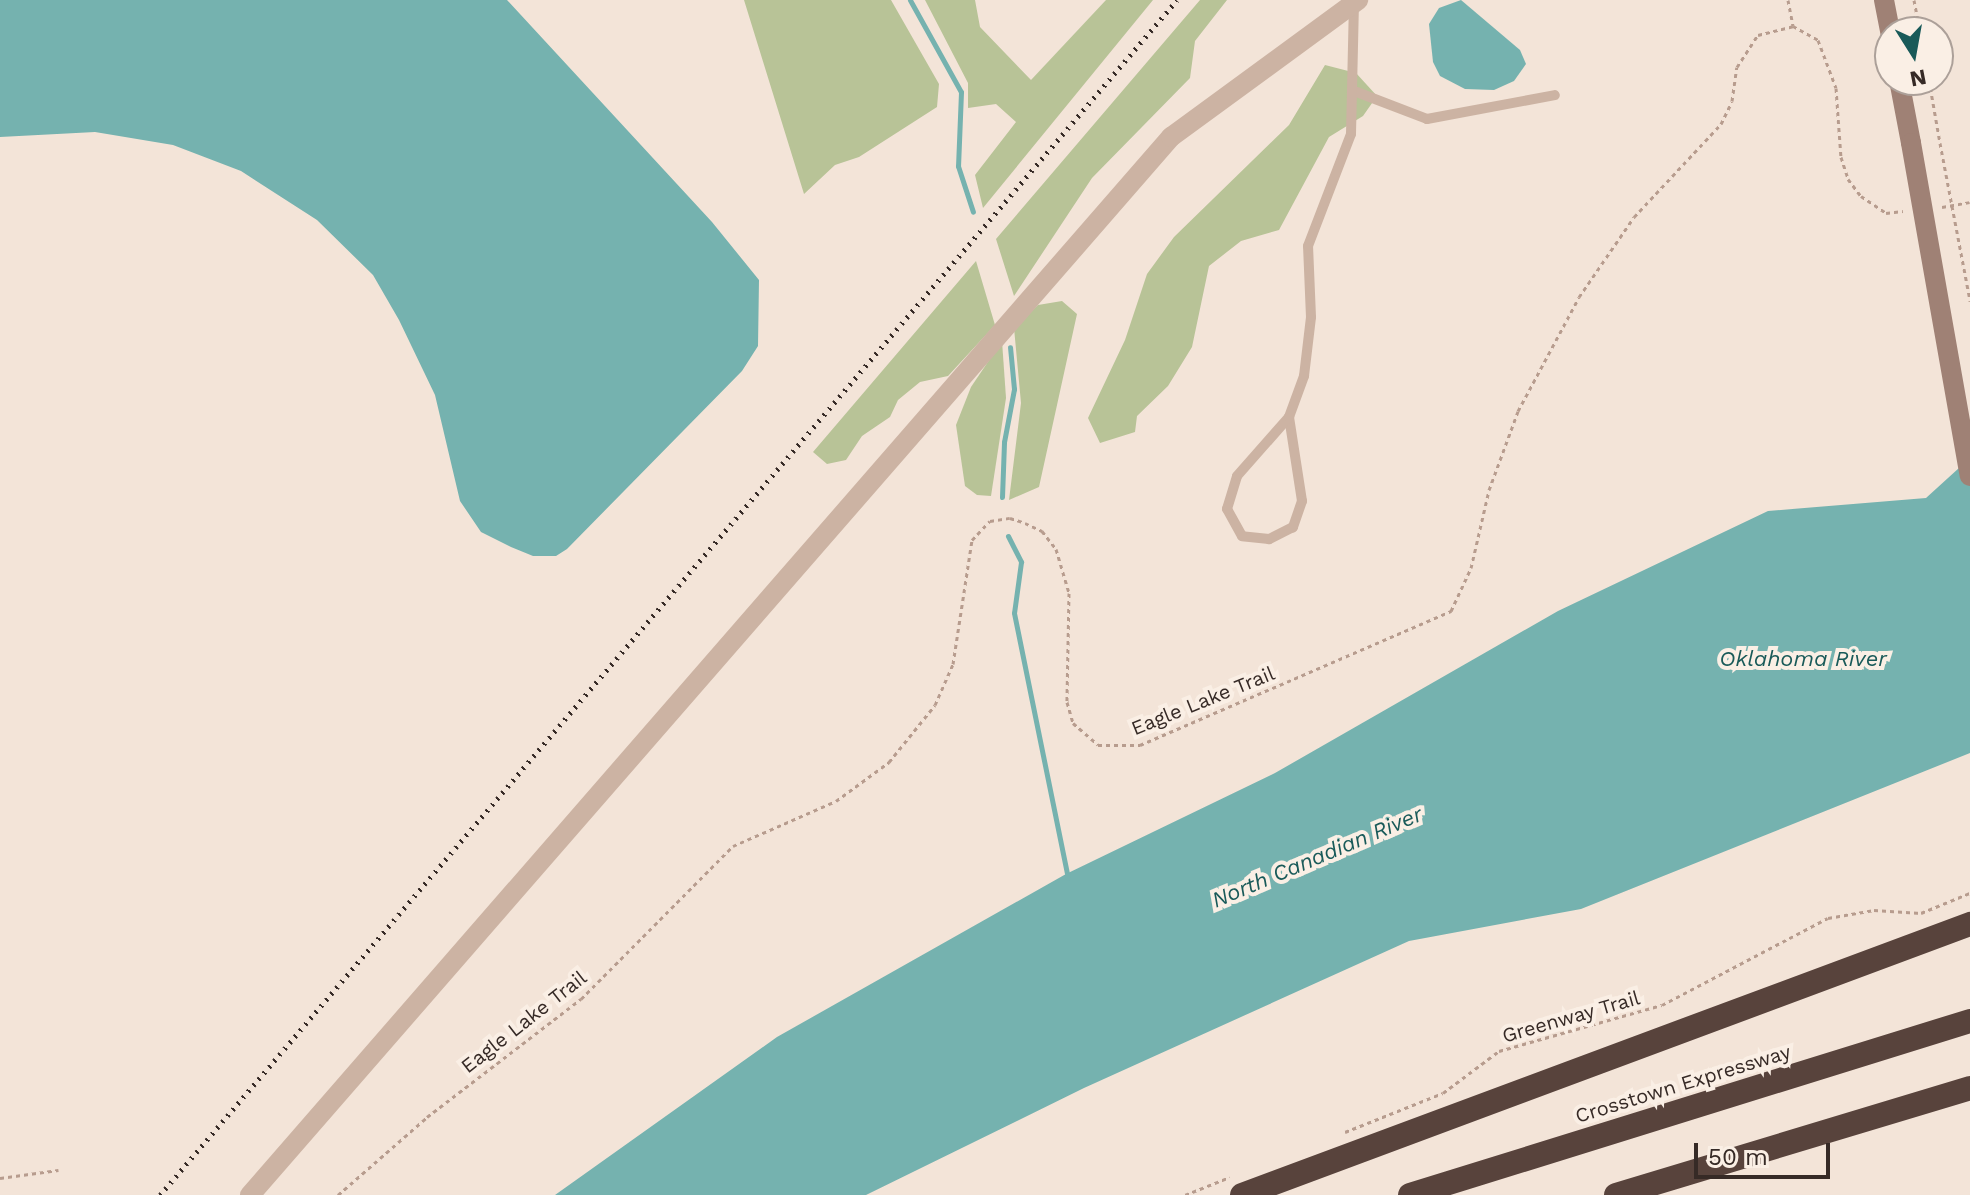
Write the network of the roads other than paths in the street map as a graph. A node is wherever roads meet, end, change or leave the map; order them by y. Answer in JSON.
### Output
{"nodes":[{"id":1,"x":1356,"y":2,"type":"edge"},
{"id":2,"x":1354,"y":91,"type":"junction"},
{"id":3,"x":1555,"y":95,"type":"dead end"},
{"id":4,"x":1902,"y":96,"type":"edge"},
{"id":5,"x":1289,"y":417,"type":"junction"},
{"id":6,"x":1970,"y":476,"type":"edge"},
{"id":7,"x":1970,"y":924,"type":"edge"},
{"id":8,"x":1958,"y":1025,"type":"edge"},
{"id":9,"x":1968,"y":1089,"type":"edge"},
{"id":10,"x":1713,"y":1168,"type":"junction"},
{"id":11,"x":1238,"y":1185,"type":"edge"},
{"id":12,"x":250,"y":1195,"type":"edge"},
{"id":13,"x":1410,"y":1195,"type":"edge"},
{"id":14,"x":1616,"y":1195,"type":"edge"},
{"id":15,"x":1649,"y":1195,"type":"edge"}],
"edges":[{"from":1,"to":2,"type":"lane"},
{"from":1,"to":12,"type":"street"},
{"from":2,"to":3,"type":"lane"},
{"from":2,"to":5,"type":"lane"},
{"from":4,"to":6,"type":"main road","bridge":true},
{"from":5,"to":5,"type":"lane"},
{"from":7,"to":11,"type":"highway"},
{"from":8,"to":13,"type":"highway","name":"Crosstown Expressway"},
{"from":9,"to":10,"type":"highway"},
{"from":10,"to":14,"type":"highway"},
{"from":10,"to":15,"type":"highway"}]}
